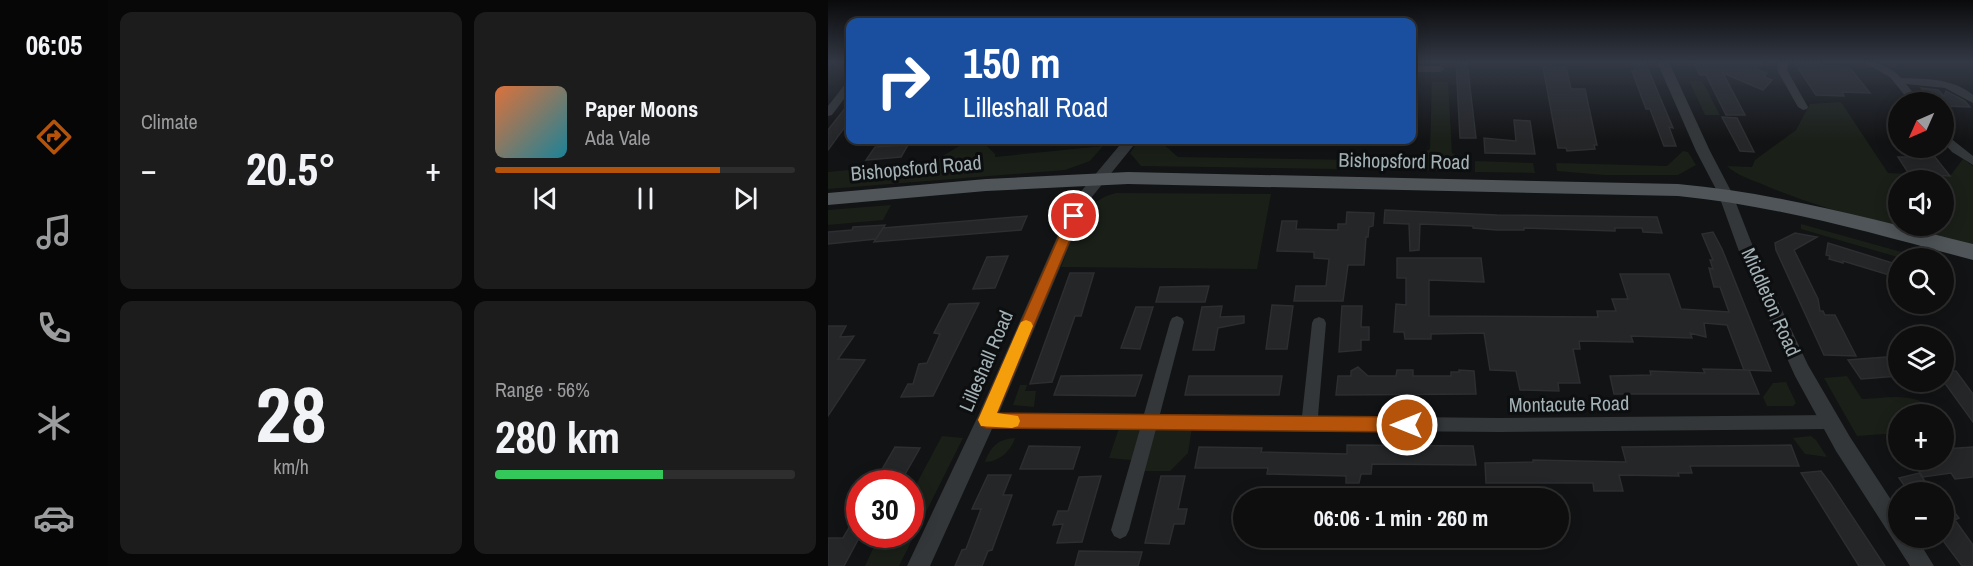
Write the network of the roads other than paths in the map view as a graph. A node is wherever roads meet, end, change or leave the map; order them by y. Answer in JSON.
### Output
{"nodes":[{"id":1,"x":1675,"y":88,"type":"edge"},
{"id":2,"x":1792,"y":88,"type":"edge"},
{"id":3,"x":1968,"y":89,"type":"edge"},
{"id":4,"x":846,"y":90,"type":"edge"},
{"id":5,"x":1973,"y":100,"type":"edge"},
{"id":6,"x":1803,"y":107,"type":"dead end"},
{"id":7,"x":828,"y":113,"type":"edge"},
{"id":8,"x":1128,"y":144,"type":"edge"},
{"id":9,"x":1954,"y":147,"type":"edge"},
{"id":10,"x":1973,"y":161,"type":"edge"},
{"id":11,"x":1101,"y":178,"type":"junction"},
{"id":12,"x":1725,"y":193,"type":"junction"},
{"id":13,"x":828,"y":199,"type":"edge"},
{"id":14,"x":1973,"y":252,"type":"edge"},
{"id":15,"x":1177,"y":322,"type":"dead end"},
{"id":16,"x":1319,"y":322,"type":"dead end"},
{"id":17,"x":986,"y":420,"type":"junction"},
{"id":18,"x":1830,"y":422,"type":"junction"},
{"id":19,"x":1149,"y":423,"type":"junction"},
{"id":20,"x":1310,"y":424,"type":"junction"},
{"id":21,"x":1888,"y":514,"type":"edge"},
{"id":22,"x":1120,"y":530,"type":"dead end"},
{"id":23,"x":1911,"y":548,"type":"edge"},
{"id":24,"x":918,"y":566,"type":"edge"},
{"id":25,"x":1923,"y":566,"type":"edge"}],
"edges":[{"from":1,"to":12,"type":"street","name":"Middleton Road"},
{"from":2,"to":6,"type":"street"},
{"from":3,"to":5,"type":"street"},
{"from":4,"to":7,"type":"street"},
{"from":8,"to":11,"type":"street","name":"Lilleshall Road"},
{"from":9,"to":10,"type":"street"},
{"from":11,"to":12,"type":"main road","name":"Bishopsford Road"},
{"from":11,"to":13,"type":"main road","name":"Bishopsford Road"},
{"from":11,"to":17,"type":"street","name":"Lilleshall Road"},
{"from":12,"to":14,"type":"main road","name":"Bishopsford Road"},
{"from":12,"to":18,"type":"street","name":"Middleton Road"},
{"from":15,"to":19,"type":"street"},
{"from":16,"to":20,"type":"street"},
{"from":17,"to":19,"type":"street","name":"Montacute Road"},
{"from":17,"to":24,"type":"street","name":"Lilleshall Road"},
{"from":18,"to":20,"type":"street","name":"Montacute Road"},
{"from":18,"to":21,"type":"street","name":"Middleton Road"},
{"from":19,"to":20,"type":"street","name":"Montacute Road"},
{"from":19,"to":22,"type":"street"},
{"from":23,"to":25,"type":"street"}]}
